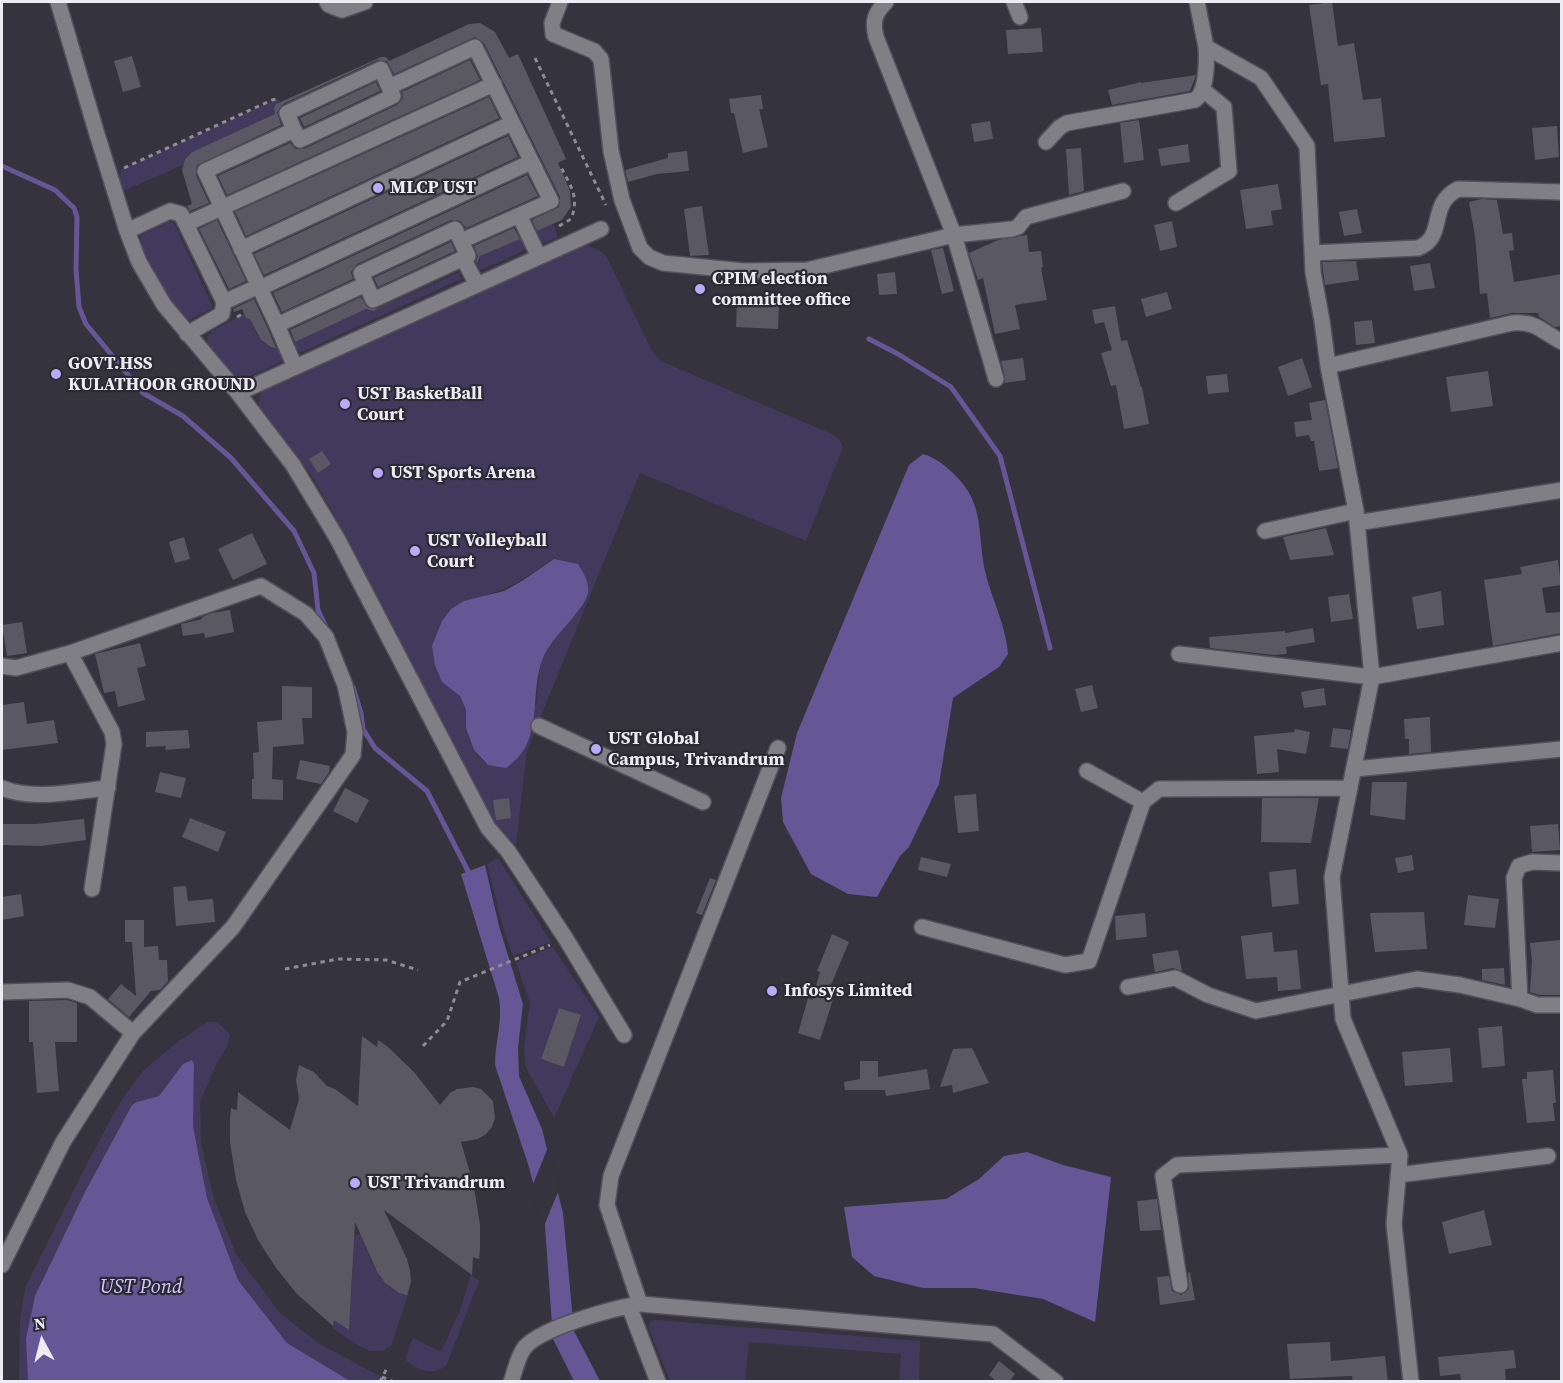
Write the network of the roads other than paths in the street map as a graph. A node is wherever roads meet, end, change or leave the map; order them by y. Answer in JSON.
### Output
{"nodes":[{"id":1,"x":58,"y":2,"type":"edge"},
{"id":2,"x":327,"y":2,"type":"edge"},
{"id":3,"x":365,"y":2,"type":"edge"},
{"id":4,"x":560,"y":2,"type":"edge"},
{"id":5,"x":886,"y":2,"type":"edge"},
{"id":6,"x":1014,"y":2,"type":"edge"},
{"id":7,"x":1197,"y":2,"type":"edge"},
{"id":8,"x":1202,"y":2,"type":"edge"},
{"id":9,"x":1020,"y":17,"type":"dead end"},
{"id":10,"x":1206,"y":47,"type":"junction"},
{"id":11,"x":494,"y":84,"type":"junction"},
{"id":12,"x":389,"y":87,"type":"junction"},
{"id":13,"x":1203,"y":90,"type":"junction"},
{"id":14,"x":512,"y":123,"type":"junction"},
{"id":15,"x":294,"y":130,"type":"junction"},
{"id":16,"x":1046,"y":142,"type":"dead end"},
{"id":17,"x":531,"y":162,"type":"junction"},
{"id":18,"x":1123,"y":191,"type":"dead end"},
{"id":19,"x":1562,"y":192,"type":"edge"},
{"id":20,"x":1176,"y":203,"type":"dead end"},
{"id":21,"x":222,"y":208,"type":"junction"},
{"id":22,"x":519,"y":215,"type":"junction"},
{"id":23,"x":186,"y":224,"type":"junction"},
{"id":24,"x":601,"y":229,"type":"dead end"},
{"id":25,"x":127,"y":231,"type":"junction"},
{"id":26,"x":954,"y":235,"type":"junction"},
{"id":27,"x":461,"y":242,"type":"junction"},
{"id":28,"x":241,"y":249,"type":"junction"},
{"id":29,"x":1312,"y":253,"type":"junction"},
{"id":30,"x":539,"y":257,"type":"junction"},
{"id":31,"x":463,"y":258,"type":"junction"},
{"id":32,"x":366,"y":284,"type":"junction"},
{"id":33,"x":477,"y":285,"type":"junction"},
{"id":34,"x":259,"y":287,"type":"junction"},
{"id":35,"x":224,"y":302,"type":"junction"},
{"id":36,"x":277,"y":325,"type":"junction"},
{"id":37,"x":187,"y":334,"type":"junction"},
{"id":38,"x":1562,"y":342,"type":"edge"},
{"id":39,"x":1328,"y":366,"type":"junction"},
{"id":40,"x":295,"y":367,"type":"junction"},
{"id":41,"x":996,"y":379,"type":"dead end"},
{"id":42,"x":238,"y":393,"type":"junction"},
{"id":43,"x":1562,"y":490,"type":"edge"},
{"id":44,"x":1356,"y":517,"type":"junction"},
{"id":45,"x":1264,"y":531,"type":"dead end"},
{"id":46,"x":1562,"y":643,"type":"edge"},
{"id":47,"x":70,"y":653,"type":"junction"},
{"id":48,"x":1179,"y":654,"type":"dead end"},
{"id":49,"x":2,"y":666,"type":"edge"},
{"id":50,"x":1372,"y":677,"type":"junction"},
{"id":51,"x":539,"y":726,"type":"dead end"},
{"id":52,"x":778,"y":748,"type":"dead end"},
{"id":53,"x":1562,"y":749,"type":"edge"},
{"id":54,"x":1353,"y":769,"type":"junction"},
{"id":55,"x":1088,"y":771,"type":"dead end"},
{"id":56,"x":2,"y":788,"type":"edge"},
{"id":57,"x":108,"y":788,"type":"junction"},
{"id":58,"x":1348,"y":788,"type":"junction"},
{"id":59,"x":704,"y":802,"type":"dead end"},
{"id":60,"x":1143,"y":802,"type":"junction"},
{"id":61,"x":1562,"y":863,"type":"edge"},
{"id":62,"x":92,"y":889,"type":"dead end"},
{"id":63,"x":922,"y":927,"type":"dead end"},
{"id":64,"x":1128,"y":987,"type":"dead end"},
{"id":65,"x":2,"y":992,"type":"edge"},
{"id":66,"x":1341,"y":994,"type":"junction"},
{"id":67,"x":1521,"y":999,"type":"junction"},
{"id":68,"x":1562,"y":1005,"type":"edge"},
{"id":69,"x":134,"y":1033,"type":"junction"},
{"id":70,"x":624,"y":1035,"type":"dead end"},
{"id":71,"x":1400,"y":1155,"type":"junction"},
{"id":72,"x":1548,"y":1156,"type":"dead end"},
{"id":73,"x":1398,"y":1174,"type":"junction"},
{"id":74,"x":2,"y":1265,"type":"edge"},
{"id":75,"x":1180,"y":1286,"type":"dead end"},
{"id":76,"x":634,"y":1305,"type":"junction"},
{"id":77,"x":511,"y":1382,"type":"edge"},
{"id":78,"x":658,"y":1382,"type":"edge"},
{"id":79,"x":1056,"y":1382,"type":"edge"},
{"id":80,"x":1411,"y":1382,"type":"edge"}],
"edges":[{"from":1,"to":25,"type":"street"},
{"from":2,"to":3,"type":"street"},
{"from":4,"to":26,"type":"street"},
{"from":5,"to":26,"type":"street"},
{"from":6,"to":9,"type":"street"},
{"from":7,"to":8,"type":"street"},
{"from":7,"to":10,"type":"street"},
{"from":10,"to":13,"type":"street"},
{"from":10,"to":29,"type":"street"},
{"from":11,"to":12,"type":"street"},
{"from":11,"to":14,"type":"street"},
{"from":11,"to":21,"type":"street"},
{"from":12,"to":15,"type":"street"},
{"from":12,"to":15,"type":"street"},
{"from":13,"to":16,"type":"street"},
{"from":13,"to":20,"type":"street"},
{"from":14,"to":17,"type":"street"},
{"from":14,"to":28,"type":"street"},
{"from":15,"to":21,"type":"street"},
{"from":17,"to":22,"type":"street"},
{"from":17,"to":34,"type":"street"},
{"from":18,"to":26,"type":"street"},
{"from":19,"to":29,"type":"street"},
{"from":21,"to":23,"type":"street"},
{"from":21,"to":28,"type":"street"},
{"from":22,"to":27,"type":"street"},
{"from":22,"to":30,"type":"street"},
{"from":23,"to":25,"type":"street"},
{"from":23,"to":35,"type":"street"},
{"from":24,"to":30,"type":"street"},
{"from":25,"to":37,"type":"street"},
{"from":26,"to":41,"type":"street"},
{"from":27,"to":31,"type":"street"},
{"from":27,"to":32,"type":"street"},
{"from":28,"to":34,"type":"street"},
{"from":29,"to":39,"type":"street"},
{"from":30,"to":33,"type":"street"},
{"from":31,"to":32,"type":"street"},
{"from":31,"to":33,"type":"street"},
{"from":32,"to":36,"type":"street"},
{"from":33,"to":40,"type":"street"},
{"from":34,"to":35,"type":"street"},
{"from":34,"to":36,"type":"street"},
{"from":35,"to":37,"type":"street"},
{"from":36,"to":40,"type":"street"},
{"from":37,"to":42,"type":"street"},
{"from":38,"to":39,"type":"street"},
{"from":39,"to":44,"type":"street"},
{"from":40,"to":42,"type":"street"},
{"from":42,"to":70,"type":"street"},
{"from":43,"to":44,"type":"street"},
{"from":44,"to":45,"type":"street"},
{"from":44,"to":50,"type":"street"},
{"from":46,"to":50,"type":"street"},
{"from":47,"to":49,"type":"street"},
{"from":47,"to":57,"type":"street"},
{"from":47,"to":69,"type":"street"},
{"from":48,"to":50,"type":"street"},
{"from":50,"to":54,"type":"street"},
{"from":51,"to":59,"type":"street"},
{"from":52,"to":76,"type":"street"},
{"from":53,"to":54,"type":"street"},
{"from":54,"to":58,"type":"street"},
{"from":55,"to":60,"type":"street"},
{"from":56,"to":57,"type":"street"},
{"from":57,"to":62,"type":"street"},
{"from":58,"to":60,"type":"street"},
{"from":58,"to":66,"type":"street"},
{"from":60,"to":63,"type":"street"},
{"from":61,"to":67,"type":"street"},
{"from":64,"to":66,"type":"street"},
{"from":65,"to":69,"type":"street"},
{"from":66,"to":67,"type":"street"},
{"from":66,"to":71,"type":"street"},
{"from":67,"to":68,"type":"street"},
{"from":69,"to":74,"type":"street"},
{"from":71,"to":73,"type":"street"},
{"from":71,"to":75,"type":"street"},
{"from":72,"to":73,"type":"street"},
{"from":73,"to":80,"type":"street"},
{"from":76,"to":77,"type":"street"},
{"from":76,"to":78,"type":"street"},
{"from":76,"to":79,"type":"street"}]}
